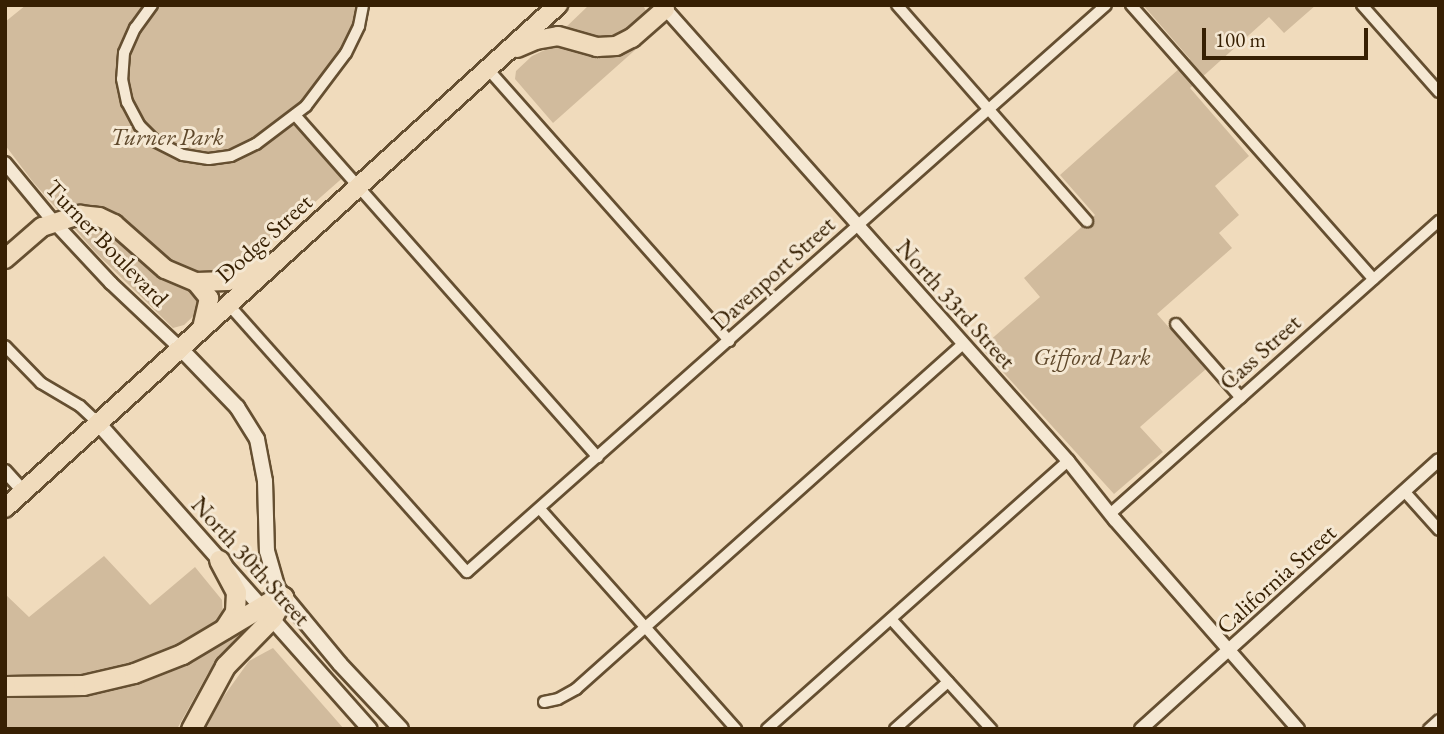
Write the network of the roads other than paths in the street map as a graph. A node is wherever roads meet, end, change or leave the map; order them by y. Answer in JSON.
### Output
{"nodes":[{"id":1,"x":152,"y":5,"type":"edge"},
{"id":2,"x":363,"y":5,"type":"edge"},
{"id":3,"x":558,"y":5,"type":"edge"},
{"id":4,"x":897,"y":5,"type":"edge"},
{"id":5,"x":1106,"y":5,"type":"edge"},
{"id":6,"x":1131,"y":5,"type":"edge"},
{"id":7,"x":1362,"y":5,"type":"edge"},
{"id":8,"x":663,"y":7,"type":"edge"},
{"id":9,"x":493,"y":63,"type":"junction"},
{"id":10,"x":1439,"y":92,"type":"edge"},
{"id":11,"x":989,"y":109,"type":"junction"},
{"id":12,"x":295,"y":116,"type":"junction"},
{"id":13,"x":5,"y":163,"type":"edge"},
{"id":14,"x":358,"y":186,"type":"junction"},
{"id":15,"x":53,"y":221,"type":"junction"},
{"id":16,"x":1087,"y":221,"type":"dead end"},
{"id":17,"x":1439,"y":221,"type":"edge"},
{"id":18,"x":858,"y":226,"type":"junction"},
{"id":19,"x":295,"y":242,"type":"junction"},
{"id":20,"x":5,"y":259,"type":"edge"},
{"id":21,"x":1373,"y":279,"type":"junction"},
{"id":22,"x":196,"y":282,"type":"junction"},
{"id":23,"x":228,"y":304,"type":"junction"},
{"id":24,"x":1177,"y":324,"type":"dead end"},
{"id":25,"x":202,"y":328,"type":"junction"},
{"id":26,"x":729,"y":341,"type":"junction"},
{"id":27,"x":963,"y":344,"type":"junction"},
{"id":28,"x":5,"y":346,"type":"edge"},
{"id":29,"x":181,"y":349,"type":"junction"},
{"id":30,"x":1241,"y":398,"type":"junction"},
{"id":31,"x":98,"y":423,"type":"junction"},
{"id":32,"x":598,"y":457,"type":"junction"},
{"id":33,"x":1439,"y":460,"type":"edge"},
{"id":34,"x":1068,"y":461,"type":"junction"},
{"id":35,"x":5,"y":471,"type":"edge"},
{"id":36,"x":23,"y":491,"type":"junction"},
{"id":37,"x":1404,"y":491,"type":"junction"},
{"id":38,"x":5,"y":508,"type":"edge"},
{"id":39,"x":540,"y":509,"type":"junction"},
{"id":40,"x":1110,"y":514,"type":"junction"},
{"id":41,"x":1439,"y":530,"type":"edge"},
{"id":42,"x":219,"y":560,"type":"junction"},
{"id":43,"x":284,"y":597,"type":"junction"},
{"id":44,"x":267,"y":612,"type":"junction"},
{"id":45,"x":891,"y":619,"type":"junction"},
{"id":46,"x":645,"y":627,"type":"junction"},
{"id":47,"x":223,"y":630,"type":"junction"},
{"id":48,"x":1229,"y":649,"type":"junction"},
{"id":49,"x":948,"y":681,"type":"junction"},
{"id":50,"x":5,"y":686,"type":"edge"},
{"id":51,"x":544,"y":702,"type":"dead end"},
{"id":52,"x":1439,"y":720,"type":"edge"},
{"id":53,"x":191,"y":729,"type":"edge"},
{"id":54,"x":369,"y":729,"type":"edge"},
{"id":55,"x":401,"y":729,"type":"edge"},
{"id":56,"x":736,"y":729,"type":"edge"},
{"id":57,"x":767,"y":729,"type":"edge"},
{"id":58,"x":895,"y":729,"type":"edge"},
{"id":59,"x":990,"y":729,"type":"edge"},
{"id":60,"x":1141,"y":729,"type":"edge"},
{"id":61,"x":1298,"y":729,"type":"edge"},
{"id":62,"x":1429,"y":729,"type":"edge"}],
"edges":[{"from":1,"to":12,"type":"street"},
{"from":2,"to":12,"type":"street"},
{"from":3,"to":9,"type":"highway","name":"Dodge Street"},
{"from":4,"to":11,"type":"street"},
{"from":5,"to":11,"type":"street","name":"Davenport Street"},
{"from":6,"to":21,"type":"street"},
{"from":7,"to":10,"type":"street"},
{"from":8,"to":9,"type":"highway"},
{"from":8,"to":18,"type":"street","name":"North 33rd Street"},
{"from":9,"to":14,"type":"highway","name":"Dodge Street"},
{"from":9,"to":26,"type":"street"},
{"from":11,"to":16,"type":"street"},
{"from":11,"to":18,"type":"street","name":"Davenport Street"},
{"from":12,"to":14,"type":"street"},
{"from":13,"to":15,"type":"street","name":"Turner Boulevard"},
{"from":14,"to":19,"type":"highway","name":"Dodge Street"},
{"from":14,"to":32,"type":"street"},
{"from":15,"to":20,"type":"highway"},
{"from":15,"to":22,"type":"highway"},
{"from":15,"to":29,"type":"street","name":"Turner Boulevard"},
{"from":17,"to":21,"type":"street","name":"Cass Street"},
{"from":18,"to":26,"type":"street","name":"Davenport Street"},
{"from":18,"to":27,"type":"street","name":"North 33rd Street"},
{"from":19,"to":22,"type":"highway"},
{"from":19,"to":23,"type":"highway","name":"Dodge Street"},
{"from":21,"to":30,"type":"street","name":"Cass Street"},
{"from":22,"to":25,"type":"highway"},
{"from":23,"to":25,"type":"highway","name":"Dodge Street"},
{"from":23,"to":39,"type":"street","name":"Davenport Street"},
{"from":24,"to":30,"type":"street"},
{"from":25,"to":29,"type":"highway","name":"Dodge Street"},
{"from":26,"to":32,"type":"street","name":"Davenport Street"},
{"from":27,"to":34,"type":"street","name":"North 33rd Street"},
{"from":27,"to":46,"type":"street"},
{"from":28,"to":31,"type":"street"},
{"from":29,"to":31,"type":"highway","name":"Dodge Street"},
{"from":29,"to":43,"type":"main road","name":"North 30th Street"},
{"from":30,"to":40,"type":"street","name":"Cass Street"},
{"from":31,"to":36,"type":"highway","name":"Dodge Street"},
{"from":31,"to":42,"type":"main road","name":"North 30th Street"},
{"from":32,"to":39,"type":"street","name":"Davenport Street"},
{"from":33,"to":37,"type":"street","name":"California Street"},
{"from":34,"to":40,"type":"street","name":"North 33rd Street"},
{"from":34,"to":45,"type":"street"},
{"from":35,"to":36,"type":"street"},
{"from":36,"to":38,"type":"highway","name":"Dodge Street"},
{"from":37,"to":41,"type":"street"},
{"from":37,"to":48,"type":"street","name":"California Street"},
{"from":39,"to":46,"type":"street"},
{"from":40,"to":48,"type":"street","name":"North 33rd Street"},
{"from":42,"to":44,"type":"main road","name":"North 30th Street"},
{"from":42,"to":47,"type":"highway"},
{"from":43,"to":44,"type":"highway"},
{"from":43,"to":55,"type":"main road","name":"North 30th Street"},
{"from":44,"to":47,"type":"highway"},
{"from":44,"to":53,"type":"highway"},
{"from":44,"to":54,"type":"main road","name":"North 30th Street"},
{"from":45,"to":49,"type":"street"},
{"from":45,"to":57,"type":"street"},
{"from":46,"to":51,"type":"street"},
{"from":46,"to":56,"type":"street"},
{"from":47,"to":50,"type":"highway"},
{"from":48,"to":60,"type":"street","name":"California Street"},
{"from":48,"to":61,"type":"street","name":"North 33rd Street"},
{"from":49,"to":58,"type":"street"},
{"from":49,"to":59,"type":"street"},
{"from":52,"to":62,"type":"street"}]}
